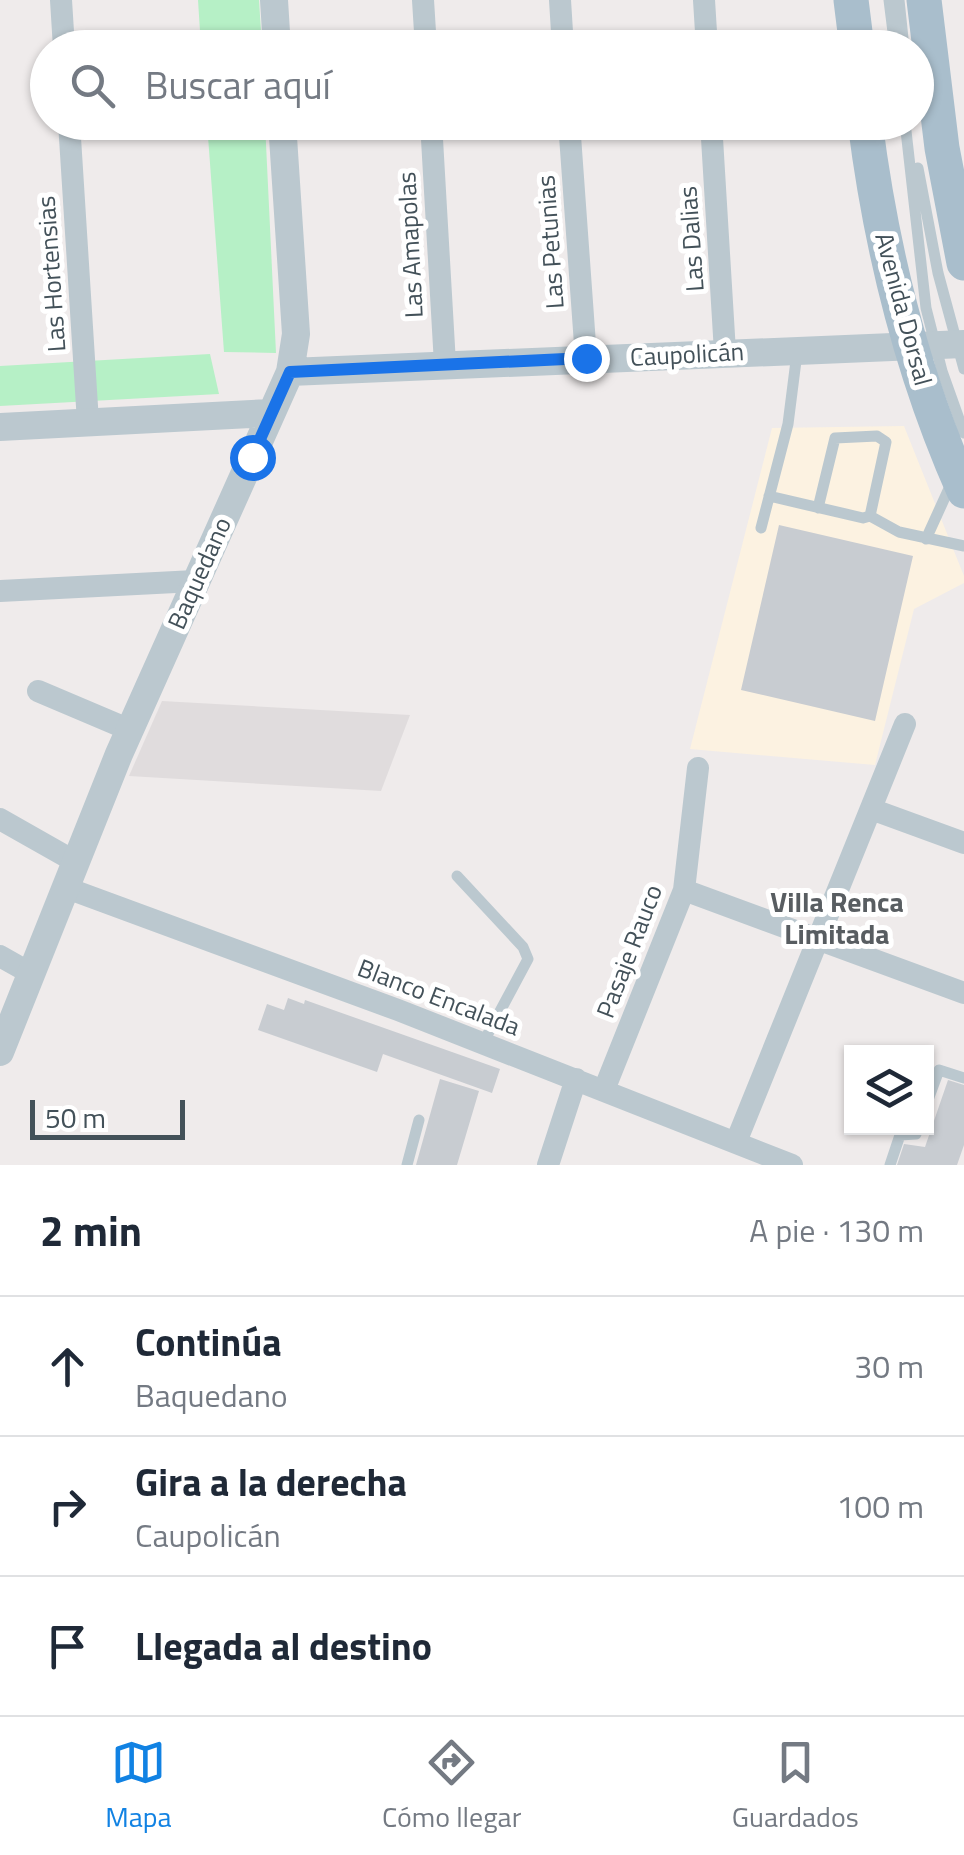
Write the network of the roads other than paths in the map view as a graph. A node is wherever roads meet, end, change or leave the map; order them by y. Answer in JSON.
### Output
{"nodes":[{"id":1,"x":61,"y":0,"type":"edge"},
{"id":2,"x":274,"y":0,"type":"edge"},
{"id":3,"x":423,"y":0,"type":"edge"},
{"id":4,"x":560,"y":0,"type":"edge"},
{"id":5,"x":704,"y":0,"type":"edge"},
{"id":6,"x":851,"y":0,"type":"edge"},
{"id":7,"x":890,"y":0,"type":"edge"},
{"id":8,"x":899,"y":0,"type":"edge"},
{"id":9,"x":924,"y":0,"type":"edge"},
{"id":10,"x":63,"y":30,"type":"edge"},
{"id":11,"x":276,"y":30,"type":"edge"},
{"id":12,"x":425,"y":30,"type":"edge"},
{"id":13,"x":562,"y":30,"type":"edge"},
{"id":14,"x":706,"y":30,"type":"edge"},
{"id":15,"x":854,"y":30,"type":"edge"},
{"id":16,"x":893,"y":30,"type":"edge"},
{"id":17,"x":902,"y":30,"type":"edge"},
{"id":18,"x":928,"y":30,"type":"edge"},
{"id":19,"x":934,"y":82,"type":"edge"},
{"id":20,"x":70,"y":140,"type":"edge"},
{"id":21,"x":283,"y":140,"type":"edge"},
{"id":22,"x":431,"y":140,"type":"edge"},
{"id":23,"x":570,"y":140,"type":"edge"},
{"id":24,"x":713,"y":140,"type":"edge"},
{"id":25,"x":868,"y":140,"type":"edge"},
{"id":26,"x":910,"y":140,"type":"edge"},
{"id":27,"x":911,"y":140,"type":"edge"},
{"id":28,"x":964,"y":263,"type":"edge"},
{"id":29,"x":798,"y":348,"type":"junction"},
{"id":30,"x":946,"y":350,"type":"edge"},
{"id":31,"x":726,"y":352,"type":"junction"},
{"id":32,"x":586,"y":358,"type":"junction"},
{"id":33,"x":445,"y":364,"type":"junction"},
{"id":34,"x":290,"y":372,"type":"junction"},
{"id":35,"x":272,"y":413,"type":"junction"},
{"id":36,"x":88,"y":422,"type":"junction"},
{"id":37,"x":0,"y":427,"type":"edge"},
{"id":38,"x":964,"y":433,"type":"edge"},
{"id":39,"x":960,"y":482,"type":"edge"},
{"id":40,"x":769,"y":496,"type":"junction"},
{"id":41,"x":818,"y":508,"type":"junction"},
{"id":42,"x":870,"y":516,"type":"junction"},
{"id":43,"x":761,"y":528,"type":"dead end"},
{"id":44,"x":926,"y":539,"type":"junction"},
{"id":45,"x":964,"y":546,"type":"edge"},
{"id":46,"x":195,"y":582,"type":"junction"},
{"id":47,"x":0,"y":591,"type":"edge"},
{"id":48,"x":38,"y":691,"type":"dead end"},
{"id":49,"x":906,"y":724,"type":"dead end"},
{"id":50,"x":130,"y":730,"type":"junction"},
{"id":51,"x":698,"y":768,"type":"dead end"},
{"id":52,"x":870,"y":809,"type":"junction"},
{"id":53,"x":0,"y":820,"type":"edge"},
{"id":54,"x":964,"y":843,"type":"edge"},
{"id":55,"x":69,"y":874,"type":"junction"},
{"id":56,"x":457,"y":876,"type":"dead end"},
{"id":57,"x":684,"y":890,"type":"junction"},
{"id":58,"x":818,"y":940,"type":"junction"},
{"id":59,"x":0,"y":956,"type":"edge"},
{"id":60,"x":30,"y":973,"type":"junction"},
{"id":61,"x":964,"y":993,"type":"edge"},
{"id":62,"x":483,"y":1043,"type":"junction"},
{"id":63,"x":0,"y":1052,"type":"edge"},
{"id":64,"x":964,"y":1078,"type":"edge"},
{"id":65,"x":576,"y":1079,"type":"junction"},
{"id":66,"x":934,"y":1085,"type":"edge"},
{"id":67,"x":604,"y":1090,"type":"junction"},
{"id":68,"x":419,"y":1120,"type":"dead end"},
{"id":69,"x":908,"y":1135,"type":"edge"},
{"id":70,"x":736,"y":1142,"type":"junction"},
{"id":71,"x":406,"y":1165,"type":"edge"},
{"id":72,"x":548,"y":1165,"type":"edge"},
{"id":73,"x":792,"y":1165,"type":"edge"},
{"id":74,"x":890,"y":1165,"type":"edge"}],
"edges":[{"from":1,"to":10,"type":"street"},
{"from":2,"to":11,"type":"street"},
{"from":3,"to":12,"type":"street"},
{"from":4,"to":13,"type":"street"},
{"from":5,"to":14,"type":"street"},
{"from":6,"to":15,"type":"main road"},
{"from":7,"to":16,"type":"lane"},
{"from":8,"to":17,"type":"lane"},
{"from":9,"to":18,"type":"main road"},
{"from":19,"to":28,"type":"main road"},
{"from":20,"to":36,"type":"street","name":"Las Hortensias"},
{"from":21,"to":34,"type":"street","name":"Baquedano"},
{"from":22,"to":33,"type":"street","name":"Las Amapolas"},
{"from":23,"to":32,"type":"street","name":"Las Petunias"},
{"from":24,"to":31,"type":"street","name":"Las Dalias"},
{"from":25,"to":30,"type":"main road","name":"Avenida Dorsal"},
{"from":26,"to":30,"type":"lane"},
{"from":27,"to":30,"type":"lane"},
{"from":29,"to":30,"type":"street","name":"Caupolicán"},
{"from":29,"to":31,"type":"street","name":"Caupolicán"},
{"from":29,"to":40,"type":"lane"},
{"from":30,"to":38,"type":"lane"},
{"from":30,"to":39,"type":"main road","name":"Avenida Dorsal"},
{"from":31,"to":32,"type":"street","name":"Caupolicán"},
{"from":32,"to":33,"type":"street","name":"Caupolicán"},
{"from":33,"to":34,"type":"street","name":"Caupolicán"},
{"from":34,"to":35,"type":"street","name":"Baquedano"},
{"from":35,"to":36,"type":"street"},
{"from":35,"to":46,"type":"street","name":"Baquedano"},
{"from":36,"to":37,"type":"street"},
{"from":39,"to":44,"type":"lane"},
{"from":40,"to":41,"type":"lane"},
{"from":40,"to":43,"type":"lane"},
{"from":41,"to":42,"type":"lane"},
{"from":41,"to":42,"type":"lane"},
{"from":42,"to":44,"type":"lane"},
{"from":44,"to":45,"type":"lane"},
{"from":46,"to":47,"type":"street"},
{"from":46,"to":50,"type":"street","name":"Baquedano"},
{"from":48,"to":50,"type":"street"},
{"from":49,"to":52,"type":"street"},
{"from":50,"to":55,"type":"street","name":"Baquedano"},
{"from":51,"to":57,"type":"street","name":"Pasaje Rauco"},
{"from":52,"to":54,"type":"street"},
{"from":52,"to":58,"type":"street"},
{"from":53,"to":55,"type":"street","name":"Blanco Encalada"},
{"from":55,"to":60,"type":"street","name":"Baquedano"},
{"from":55,"to":62,"type":"street","name":"Blanco Encalada"},
{"from":56,"to":62,"type":"lane"},
{"from":57,"to":58,"type":"street"},
{"from":57,"to":67,"type":"street","name":"Pasaje Rauco"},
{"from":58,"to":61,"type":"street"},
{"from":58,"to":70,"type":"street"},
{"from":59,"to":60,"type":"street"},
{"from":60,"to":63,"type":"street","name":"Baquedano"},
{"from":62,"to":65,"type":"street","name":"Blanco Encalada"},
{"from":64,"to":66,"type":"lane"},
{"from":65,"to":67,"type":"street","name":"Blanco Encalada"},
{"from":65,"to":72,"type":"street"},
{"from":67,"to":70,"type":"street","name":"Blanco Encalada"},
{"from":68,"to":71,"type":"lane"},
{"from":69,"to":74,"type":"lane"},
{"from":70,"to":73,"type":"street","name":"Blanco Encalada"}]}
